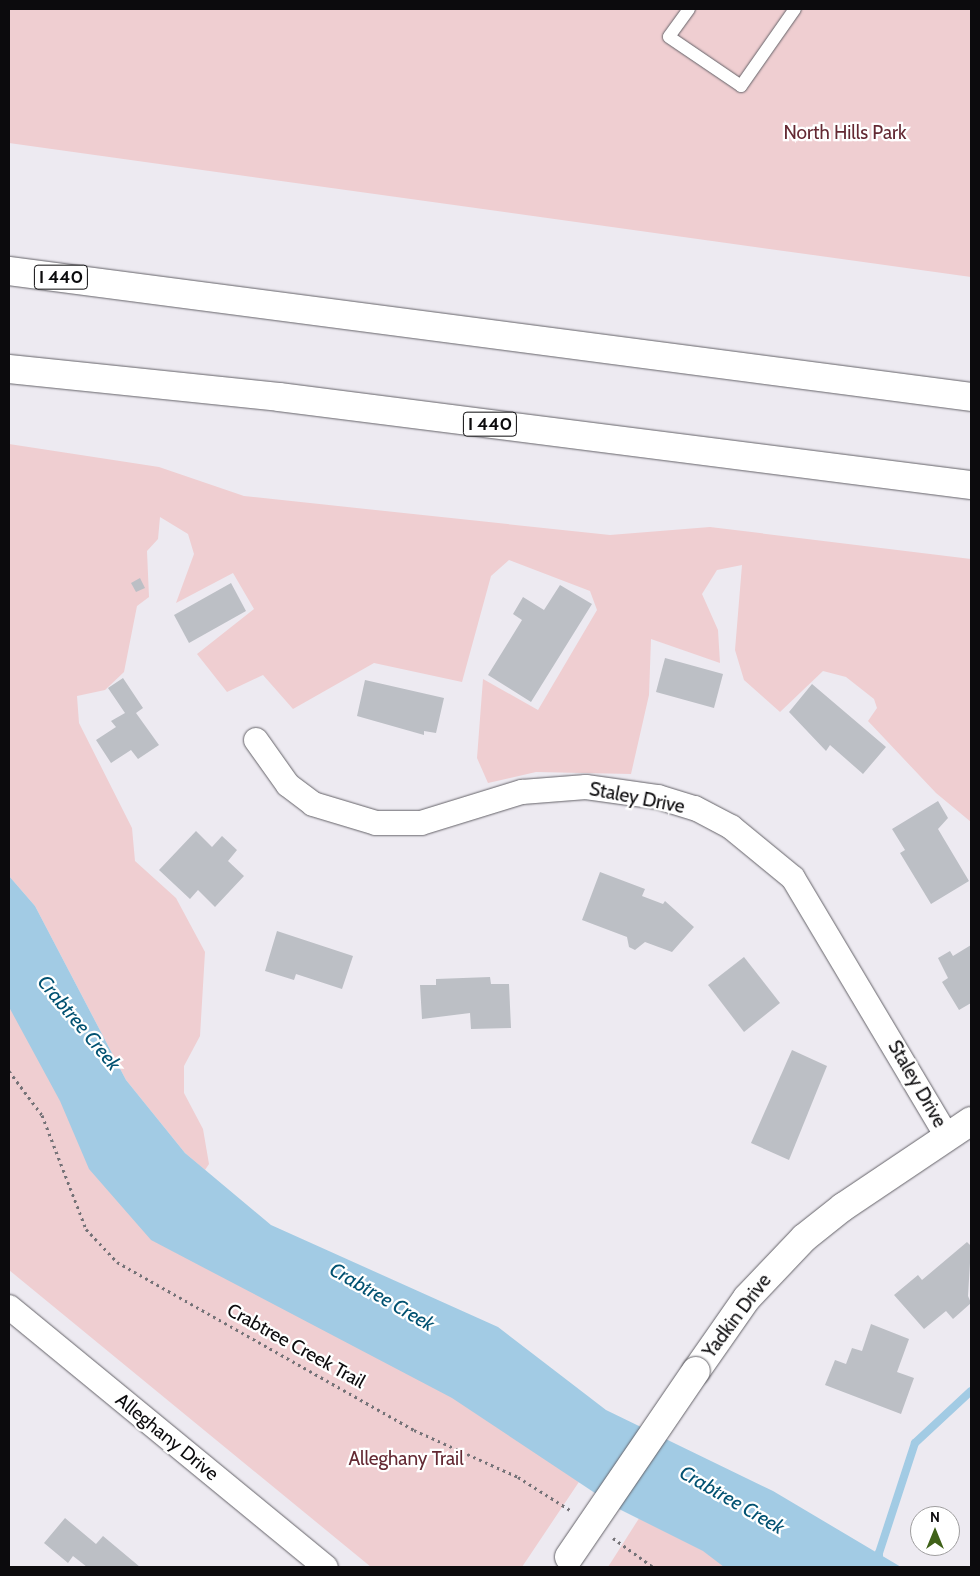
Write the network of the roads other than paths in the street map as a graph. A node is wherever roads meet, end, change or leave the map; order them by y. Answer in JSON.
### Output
{"nodes":[{"id":1,"x":689,"y":9,"type":"edge"},
{"id":2,"x":795,"y":9,"type":"edge"},
{"id":3,"x":9,"y":271,"type":"edge"},
{"id":4,"x":9,"y":368,"type":"edge"},
{"id":5,"x":971,"y":396,"type":"edge"},
{"id":6,"x":971,"y":485,"type":"edge"},
{"id":7,"x":256,"y":740,"type":"dead end"},
{"id":8,"x":971,"y":1121,"type":"edge"},
{"id":9,"x":948,"y":1136,"type":"junction"},
{"id":10,"x":9,"y":1307,"type":"edge"},
{"id":11,"x":565,"y":1562,"type":"edge"},
{"id":12,"x":326,"y":1567,"type":"edge"}],
"edges":[{"from":1,"to":2,"type":"lane"},
{"from":3,"to":5,"type":"main road","number":"I 440"},
{"from":4,"to":6,"type":"main road","number":"I 440"},
{"from":7,"to":9,"type":"street","name":"Staley Drive"},
{"from":8,"to":9,"type":"main road","name":"Yadkin Drive"},
{"from":9,"to":11,"type":"main road","name":"Yadkin Drive","bridge":true},
{"from":10,"to":12,"type":"street","name":"Alleghany Drive"}]}
